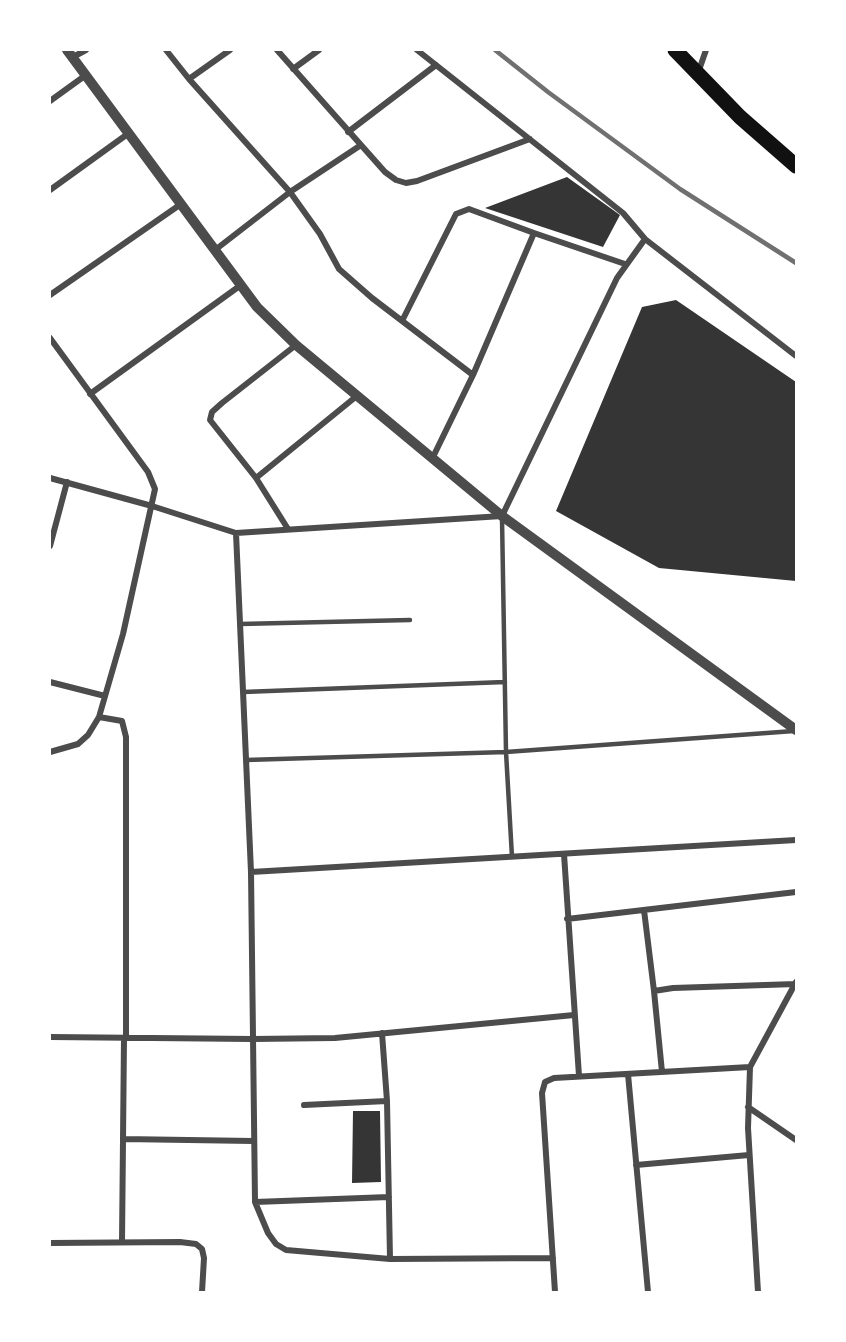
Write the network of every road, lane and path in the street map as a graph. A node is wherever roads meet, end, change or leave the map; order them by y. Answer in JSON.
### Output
{"nodes":[{"id":1,"x":86,"y":50,"type":"edge"},
{"id":2,"x":166,"y":50,"type":"edge"},
{"id":3,"x":230,"y":50,"type":"edge"},
{"id":4,"x":277,"y":50,"type":"edge"},
{"id":5,"x":319,"y":50,"type":"edge"},
{"id":6,"x":417,"y":50,"type":"edge"},
{"id":7,"x":675,"y":50,"type":"edge"},
{"id":8,"x":706,"y":50,"type":"edge"},
{"id":9,"x":70,"y":53,"type":"edge"},
{"id":10,"x":436,"y":64,"type":"junction"},
{"id":11,"x":293,"y":69,"type":"junction"},
{"id":12,"x":698,"y":74,"type":"junction"},
{"id":13,"x":86,"y":75,"type":"junction"},
{"id":14,"x":189,"y":79,"type":"junction"},
{"id":15,"x":50,"y":100,"type":"edge"},
{"id":16,"x":348,"y":132,"type":"junction"},
{"id":17,"x":129,"y":133,"type":"junction"},
{"id":18,"x":530,"y":138,"type":"junction"},
{"id":19,"x":361,"y":145,"type":"junction"},
{"id":20,"x":796,"y":166,"type":"edge"},
{"id":21,"x":50,"y":190,"type":"edge"},
{"id":22,"x":290,"y":192,"type":"junction"},
{"id":23,"x":180,"y":204,"type":"junction"},
{"id":24,"x":534,"y":232,"type":"junction"},
{"id":25,"x":645,"y":239,"type":"junction"},
{"id":26,"x":215,"y":250,"type":"junction"},
{"id":27,"x":625,"y":264,"type":"junction"},
{"id":28,"x":241,"y":285,"type":"junction"},
{"id":29,"x":50,"y":295,"type":"edge"},
{"id":30,"x":402,"y":321,"type":"junction"},
{"id":31,"x":50,"y":338,"type":"edge"},
{"id":32,"x":296,"y":345,"type":"junction"},
{"id":33,"x":796,"y":356,"type":"edge"},
{"id":34,"x":473,"y":375,"type":"junction"},
{"id":35,"x":90,"y":394,"type":"junction"},
{"id":36,"x":358,"y":395,"type":"junction"},
{"id":37,"x":433,"y":458,"type":"junction"},
{"id":38,"x":50,"y":477,"type":"edge"},
{"id":39,"x":256,"y":478,"type":"junction"},
{"id":40,"x":67,"y":482,"type":"junction"},
{"id":41,"x":152,"y":506,"type":"junction"},
{"id":42,"x":502,"y":516,"type":"junction"},
{"id":43,"x":288,"y":529,"type":"junction"},
{"id":44,"x":236,"y":533,"type":"junction"},
{"id":45,"x":50,"y":546,"type":"edge"},
{"id":46,"x":410,"y":620,"type":"dead end"},
{"id":47,"x":240,"y":624,"type":"junction"},
{"id":48,"x":50,"y":682,"type":"edge"},
{"id":49,"x":505,"y":682,"type":"junction"},
{"id":50,"x":243,"y":692,"type":"junction"},
{"id":51,"x":105,"y":696,"type":"junction"},
{"id":52,"x":99,"y":717,"type":"junction"},
{"id":53,"x":796,"y":730,"type":"edge"},
{"id":54,"x":50,"y":752,"type":"edge"},
{"id":55,"x":506,"y":752,"type":"junction"},
{"id":56,"x":246,"y":760,"type":"junction"},
{"id":57,"x":796,"y":840,"type":"edge"},
{"id":58,"x":564,"y":854,"type":"junction"},
{"id":59,"x":512,"y":857,"type":"junction"},
{"id":60,"x":251,"y":872,"type":"junction"},
{"id":61,"x":796,"y":892,"type":"edge"},
{"id":62,"x":644,"y":910,"type":"junction"},
{"id":63,"x":567,"y":919,"type":"junction"},
{"id":64,"x":796,"y":983,"type":"edge"},
{"id":65,"x":654,"y":991,"type":"junction"},
{"id":66,"x":794,"y":994,"type":"edge"},
{"id":67,"x":574,"y":1015,"type":"junction"},
{"id":68,"x":382,"y":1033,"type":"junction"},
{"id":69,"x":50,"y":1037,"type":"edge"},
{"id":70,"x":125,"y":1038,"type":"junction"},
{"id":71,"x":253,"y":1039,"type":"junction"},
{"id":72,"x":750,"y":1067,"type":"junction"},
{"id":73,"x":662,"y":1072,"type":"junction"},
{"id":74,"x":628,"y":1074,"type":"junction"},
{"id":75,"x":579,"y":1076,"type":"junction"},
{"id":76,"x":387,"y":1101,"type":"junction"},
{"id":77,"x":304,"y":1105,"type":"dead end"},
{"id":78,"x":748,"y":1107,"type":"junction"},
{"id":79,"x":123,"y":1139,"type":"junction"},
{"id":80,"x":796,"y":1140,"type":"edge"},
{"id":81,"x":253,"y":1141,"type":"junction"},
{"id":82,"x":749,"y":1155,"type":"junction"},
{"id":83,"x":636,"y":1165,"type":"junction"},
{"id":84,"x":389,"y":1197,"type":"junction"},
{"id":85,"x":255,"y":1202,"type":"junction"},
{"id":86,"x":122,"y":1242,"type":"junction"},
{"id":87,"x":50,"y":1243,"type":"edge"},
{"id":88,"x":553,"y":1258,"type":"junction"},
{"id":89,"x":390,"y":1259,"type":"junction"},
{"id":90,"x":202,"y":1293,"type":"edge"},
{"id":91,"x":555,"y":1293,"type":"edge"},
{"id":92,"x":648,"y":1293,"type":"edge"},
{"id":93,"x":758,"y":1293,"type":"edge"}],
"edges":[{"from":1,"to":9,"type":"street"},
{"from":2,"to":14,"type":"street"},
{"from":3,"to":14,"type":"street"},
{"from":4,"to":11,"type":"street"},
{"from":5,"to":11,"type":"street"},
{"from":6,"to":10,"type":"street"},
{"from":7,"to":12,"type":"main road"},
{"from":8,"to":12,"type":"street"},
{"from":9,"to":13,"type":"street"},
{"from":10,"to":16,"type":"street"},
{"from":10,"to":18,"type":"street"},
{"from":11,"to":16,"type":"street"},
{"from":12,"to":20,"type":"main road"},
{"from":13,"to":15,"type":"street"},
{"from":13,"to":17,"type":"street"},
{"from":14,"to":22,"type":"street"},
{"from":16,"to":19,"type":"street"},
{"from":17,"to":21,"type":"street"},
{"from":17,"to":23,"type":"street"},
{"from":18,"to":19,"type":"street"},
{"from":18,"to":25,"type":"street"},
{"from":19,"to":22,"type":"street"},
{"from":22,"to":26,"type":"street"},
{"from":22,"to":30,"type":"street"},
{"from":23,"to":26,"type":"street"},
{"from":23,"to":29,"type":"street"},
{"from":24,"to":27,"type":"street"},
{"from":24,"to":30,"type":"street"},
{"from":24,"to":34,"type":"street"},
{"from":25,"to":27,"type":"street"},
{"from":25,"to":33,"type":"street"},
{"from":26,"to":28,"type":"street"},
{"from":27,"to":42,"type":"street"},
{"from":28,"to":32,"type":"street"},
{"from":28,"to":35,"type":"street"},
{"from":30,"to":34,"type":"street"},
{"from":31,"to":35,"type":"street"},
{"from":32,"to":36,"type":"street"},
{"from":32,"to":39,"type":"street"},
{"from":34,"to":37,"type":"street"},
{"from":35,"to":41,"type":"street"},
{"from":36,"to":37,"type":"street"},
{"from":36,"to":39,"type":"street"},
{"from":37,"to":42,"type":"street"},
{"from":38,"to":40,"type":"street"},
{"from":39,"to":43,"type":"street"},
{"from":40,"to":41,"type":"street"},
{"from":40,"to":45,"type":"street"},
{"from":41,"to":44,"type":"street"},
{"from":41,"to":51,"type":"street"},
{"from":42,"to":43,"type":"street"},
{"from":42,"to":49,"type":"lane"},
{"from":42,"to":53,"type":"street"},
{"from":43,"to":44,"type":"street"},
{"from":44,"to":47,"type":"street"},
{"from":46,"to":47,"type":"lane"},
{"from":47,"to":50,"type":"street"},
{"from":48,"to":51,"type":"street"},
{"from":49,"to":50,"type":"lane"},
{"from":49,"to":55,"type":"lane"},
{"from":50,"to":56,"type":"street"},
{"from":51,"to":52,"type":"street"},
{"from":52,"to":54,"type":"street"},
{"from":52,"to":70,"type":"street"},
{"from":53,"to":55,"type":"lane"},
{"from":55,"to":56,"type":"lane"},
{"from":55,"to":59,"type":"lane"},
{"from":56,"to":60,"type":"street"},
{"from":57,"to":58,"type":"street"},
{"from":58,"to":59,"type":"street"},
{"from":58,"to":63,"type":"street"},
{"from":59,"to":60,"type":"street"},
{"from":60,"to":71,"type":"street"},
{"from":61,"to":62,"type":"street"},
{"from":62,"to":63,"type":"street"},
{"from":62,"to":65,"type":"street"},
{"from":63,"to":67,"type":"street"},
{"from":64,"to":65,"type":"street"},
{"from":64,"to":66,"type":"street"},
{"from":65,"to":73,"type":"street"},
{"from":66,"to":72,"type":"street"},
{"from":67,"to":68,"type":"street"},
{"from":67,"to":75,"type":"street"},
{"from":68,"to":71,"type":"street"},
{"from":68,"to":76,"type":"street"},
{"from":69,"to":70,"type":"street"},
{"from":70,"to":71,"type":"street"},
{"from":70,"to":79,"type":"street"},
{"from":71,"to":81,"type":"street"},
{"from":72,"to":73,"type":"street"},
{"from":72,"to":78,"type":"street"},
{"from":73,"to":74,"type":"street"},
{"from":74,"to":75,"type":"street"},
{"from":74,"to":83,"type":"street"},
{"from":75,"to":88,"type":"street"},
{"from":76,"to":77,"type":"street"},
{"from":76,"to":84,"type":"street"},
{"from":78,"to":80,"type":"street"},
{"from":78,"to":82,"type":"street"},
{"from":79,"to":81,"type":"street"},
{"from":79,"to":86,"type":"street"},
{"from":81,"to":85,"type":"street"},
{"from":82,"to":83,"type":"street"},
{"from":82,"to":93,"type":"street"},
{"from":83,"to":92,"type":"street"},
{"from":84,"to":85,"type":"street"},
{"from":84,"to":89,"type":"street"},
{"from":85,"to":89,"type":"street"},
{"from":86,"to":87,"type":"street"},
{"from":86,"to":90,"type":"street"},
{"from":88,"to":89,"type":"street"},
{"from":88,"to":91,"type":"street"}]}
